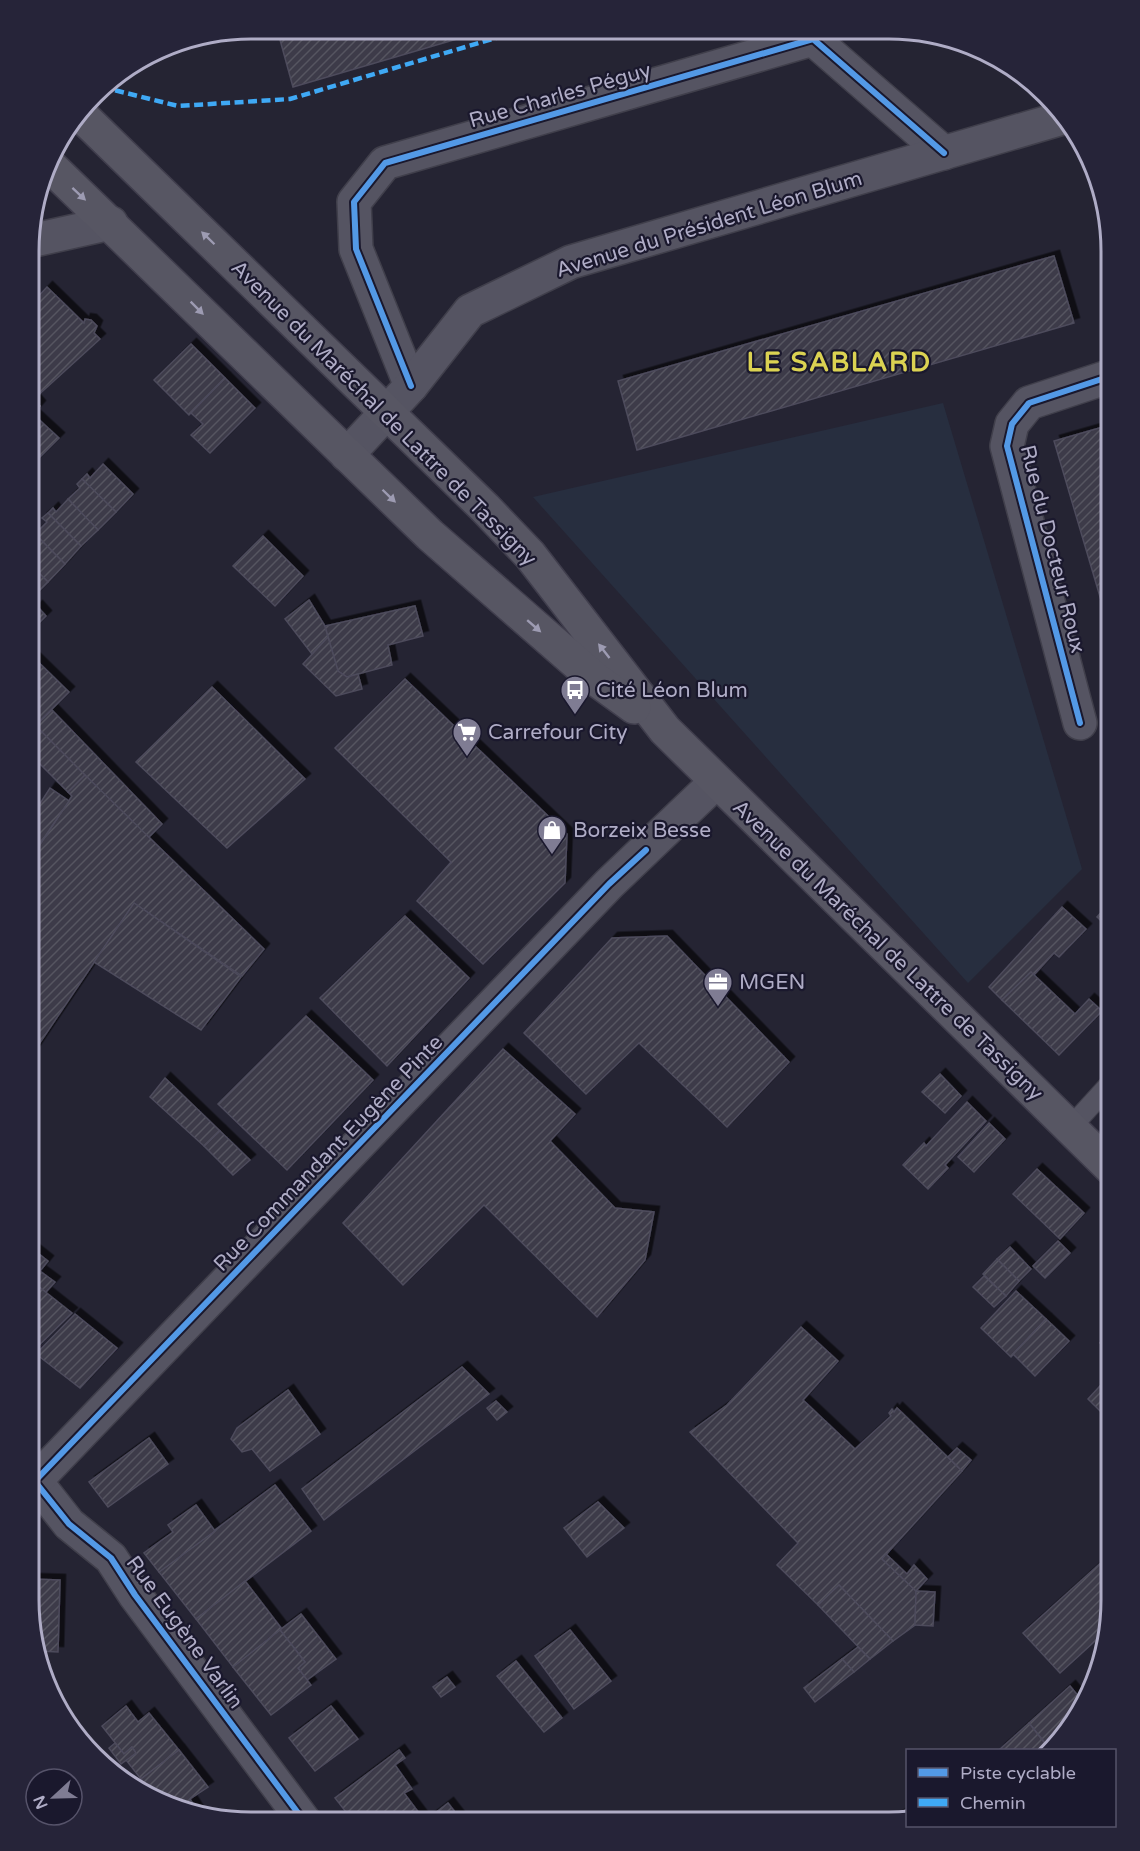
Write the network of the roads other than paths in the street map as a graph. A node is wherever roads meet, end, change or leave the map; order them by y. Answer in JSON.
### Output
{"nodes":[{"id":1,"x":799,"y":39,"type":"edge"},
{"id":2,"x":816,"y":39,"type":"edge"},
{"id":3,"x":85,"y":119,"type":"edge"},
{"id":4,"x":1055,"y":120,"type":"edge"},
{"id":5,"x":944,"y":153,"type":"junction"},
{"id":6,"x":55,"y":170,"type":"edge"},
{"id":7,"x":111,"y":223,"type":"junction"},
{"id":8,"x":39,"y":238,"type":"edge"},
{"id":9,"x":1101,"y":380,"type":"edge"},
{"id":10,"x":411,"y":386,"type":"junction"},
{"id":11,"x":388,"y":413,"type":"junction"},
{"id":12,"x":347,"y":455,"type":"junction"},
{"id":13,"x":1080,"y":723,"type":"dead end"},
{"id":14,"x":665,"y":730,"type":"junction"},
{"id":15,"x":716,"y":782,"type":"junction"},
{"id":16,"x":1101,"y":1094,"type":"edge"},
{"id":17,"x":1070,"y":1128,"type":"junction"},
{"id":18,"x":1101,"y":1158,"type":"edge"},
{"id":19,"x":39,"y":1470,"type":"edge"},
{"id":20,"x":39,"y":1486,"type":"edge"},
{"id":21,"x":297,"y":1812,"type":"edge"}],
"edges":[{"from":1,"to":10,"type":"street","name":"Rue Charles Péguy"},
{"from":2,"to":5,"type":"street","name":"Rue Charles Péguy"},
{"from":11,"to":3,"type":"main road","name":"Avenue du Maréchal de Lattre de Tassigny","one_way":true},
{"from":4,"to":5,"type":"street","name":"Avenue du Président Léon Blum"},
{"from":5,"to":10,"type":"street","name":"Avenue du Président Léon Blum"},
{"from":6,"to":7,"type":"main road","name":"Avenue du Maréchal de Lattre de Tassigny","one_way":true},
{"from":7,"to":8,"type":"street"},
{"from":7,"to":12,"type":"main road","name":"Avenue du Maréchal de Lattre de Tassigny","one_way":true},
{"from":9,"to":13,"type":"street","name":"Rue du Docteur Roux"},
{"from":10,"to":11,"type":"street","name":"Avenue du Président Léon Blum"},
{"from":11,"to":12,"type":"street","name":"Avenue du Président Léon Blum"},
{"from":14,"to":11,"type":"main road","name":"Avenue du Maréchal de Lattre de Tassigny","one_way":true},
{"from":12,"to":14,"type":"main road","name":"Avenue du Maréchal de Lattre de Tassigny","one_way":true},
{"from":14,"to":15,"type":"main road","name":"Avenue du Maréchal de Lattre de Tassigny"},
{"from":15,"to":17,"type":"main road","name":"Avenue du Maréchal de Lattre de Tassigny"},
{"from":15,"to":19,"type":"street","name":"Rue Commandant Eugène Pinte"},
{"from":16,"to":17,"type":"lane"},
{"from":17,"to":18,"type":"main road","name":"Avenue du Maréchal de Lattre de Tassigny"},
{"from":20,"to":21,"type":"street","name":"Rue Eugène Varlin"}]}
